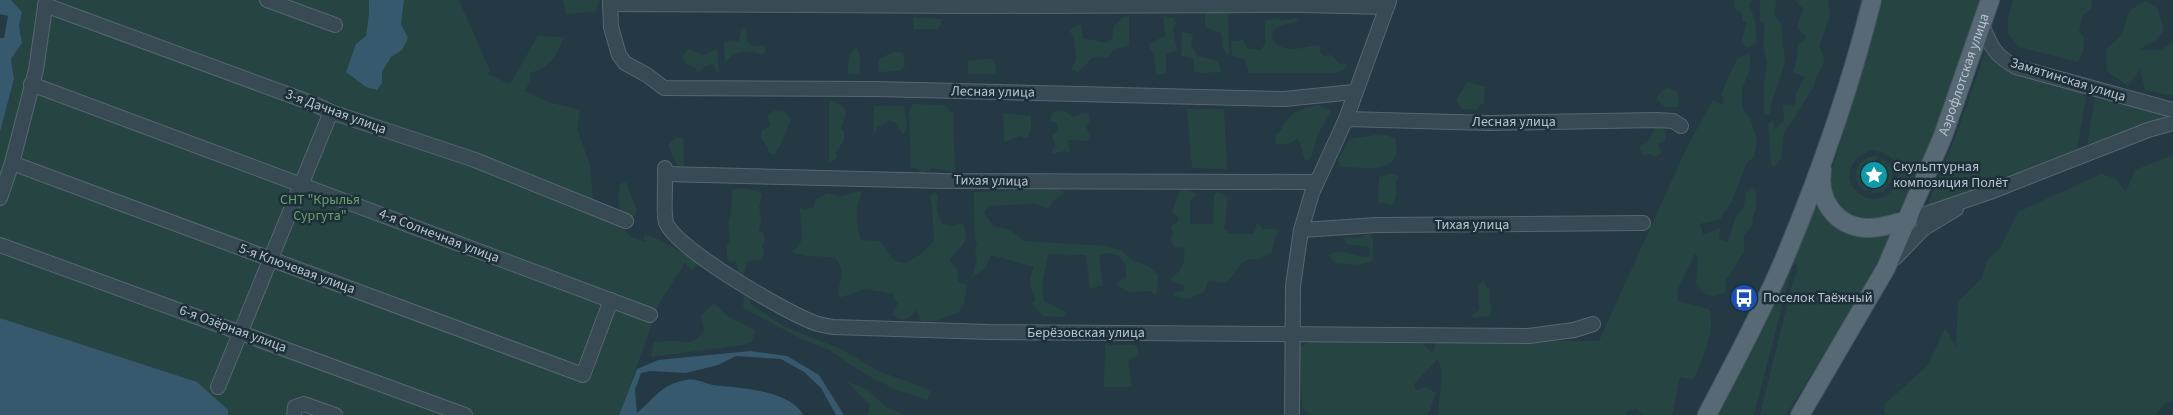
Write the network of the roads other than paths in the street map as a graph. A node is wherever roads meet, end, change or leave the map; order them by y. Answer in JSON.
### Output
{"nodes":[{"id":1,"x":268,"y":0,"type":"edge"},
{"id":2,"x":1872,"y":0,"type":"edge"},
{"id":3,"x":1990,"y":0,"type":"edge"},
{"id":4,"x":610,"y":2,"type":"edge"},
{"id":5,"x":46,"y":3,"type":"edge"},
{"id":6,"x":1388,"y":4,"type":"edge"},
{"id":7,"x":1982,"y":24,"type":"junction"},
{"id":8,"x":335,"y":25,"type":"dead end"},
{"id":9,"x":31,"y":84,"type":"junction"},
{"id":10,"x":1354,"y":92,"type":"junction"},
{"id":11,"x":2173,"y":110,"type":"edge"},
{"id":12,"x":331,"y":112,"type":"junction"},
{"id":13,"x":1346,"y":119,"type":"junction"},
{"id":14,"x":2173,"y":123,"type":"edge"},
{"id":15,"x":1681,"y":126,"type":"dead end"},
{"id":16,"x":1824,"y":153,"type":"junction"},
{"id":17,"x":12,"y":163,"type":"junction"},
{"id":18,"x":665,"y":171,"type":"joint"},
{"id":19,"x":1317,"y":182,"type":"junction"},
{"id":20,"x":300,"y":183,"type":"junction"},
{"id":21,"x":1990,"y":192,"type":"junction"},
{"id":22,"x":0,"y":198,"type":"edge"},
{"id":23,"x":1908,"y":220,"type":"junction"},
{"id":24,"x":626,"y":221,"type":"dead end"},
{"id":25,"x":1643,"y":223,"type":"dead end"},
{"id":26,"x":1301,"y":230,"type":"junction"},
{"id":27,"x":0,"y":245,"type":"edge"},
{"id":28,"x":269,"y":259,"type":"junction"},
{"id":29,"x":1886,"y":268,"type":"junction"},
{"id":30,"x":611,"y":300,"type":"junction"},
{"id":31,"x":650,"y":316,"type":"dead end"},
{"id":32,"x":1593,"y":324,"type":"dead end"},
{"id":33,"x":239,"y":332,"type":"junction"},
{"id":34,"x":1294,"y":336,"type":"junction"},
{"id":35,"x":218,"y":387,"type":"dead end"},
{"id":36,"x":294,"y":415,"type":"edge"},
{"id":37,"x":335,"y":415,"type":"edge"},
{"id":38,"x":465,"y":415,"type":"edge"},
{"id":39,"x":1292,"y":415,"type":"edge"},
{"id":40,"x":1707,"y":415,"type":"edge"},
{"id":41,"x":1800,"y":415,"type":"edge"}],
"edges":[{"from":1,"to":8,"type":"street"},
{"from":2,"to":16,"type":"main road"},
{"from":3,"to":7,"type":"main road","name":"Аэрофлотская улица"},
{"from":4,"to":6,"type":"street"},
{"from":4,"to":10,"type":"street","name":"Лесная улица"},
{"from":5,"to":9,"type":"street"},
{"from":5,"to":12,"type":"street","name":"3-я Дачная улица"},
{"from":6,"to":10,"type":"street"},
{"from":7,"to":11,"type":"street","name":"Замятинская улица"},
{"from":7,"to":23,"type":"main road","name":"Аэрофлотская улица"},
{"from":9,"to":17,"type":"street"},
{"from":9,"to":20,"type":"street","name":"4-я Солнечная улица"},
{"from":10,"to":13,"type":"street"},
{"from":12,"to":20,"type":"street"},
{"from":12,"to":24,"type":"street","name":"3-я Дачная улица"},
{"from":13,"to":15,"type":"street","name":"Лесная улица"},
{"from":13,"to":19,"type":"street"},
{"from":14,"to":21,"type":"street"},
{"from":16,"to":23,"type":"main road"},
{"from":16,"to":40,"type":"main road"},
{"from":17,"to":22,"type":"street"},
{"from":17,"to":28,"type":"street","name":"5-я Ключевая улица"},
{"from":18,"to":19,"type":"street","name":"Тихая улица"},
{"from":18,"to":34,"type":"street","name":"Берёзовская улица"},
{"from":19,"to":26,"type":"street"},
{"from":20,"to":28,"type":"street"},
{"from":20,"to":30,"type":"street","name":"4-я Солнечная улица"},
{"from":21,"to":23,"type":"street"},
{"from":21,"to":29,"type":"street"},
{"from":23,"to":29,"type":"main road","name":"Аэрофлотская улица"},
{"from":25,"to":26,"type":"street","name":"Тихая улица"},
{"from":26,"to":34,"type":"street"},
{"from":27,"to":33,"type":"street","name":"6-я Озёрная улица"},
{"from":28,"to":30,"type":"street","name":"5-я Ключевая улица"},
{"from":28,"to":33,"type":"street"},
{"from":29,"to":41,"type":"main road","name":"Аэрофлотская улица"},
{"from":30,"to":31,"type":"street","name":"4-я Солнечная улица"},
{"from":32,"to":34,"type":"street","name":"Берёзовская улица"},
{"from":33,"to":35,"type":"street"},
{"from":33,"to":38,"type":"street","name":"6-я Озёрная улица"},
{"from":34,"to":39,"type":"street"},
{"from":36,"to":37,"type":"street"}]}
